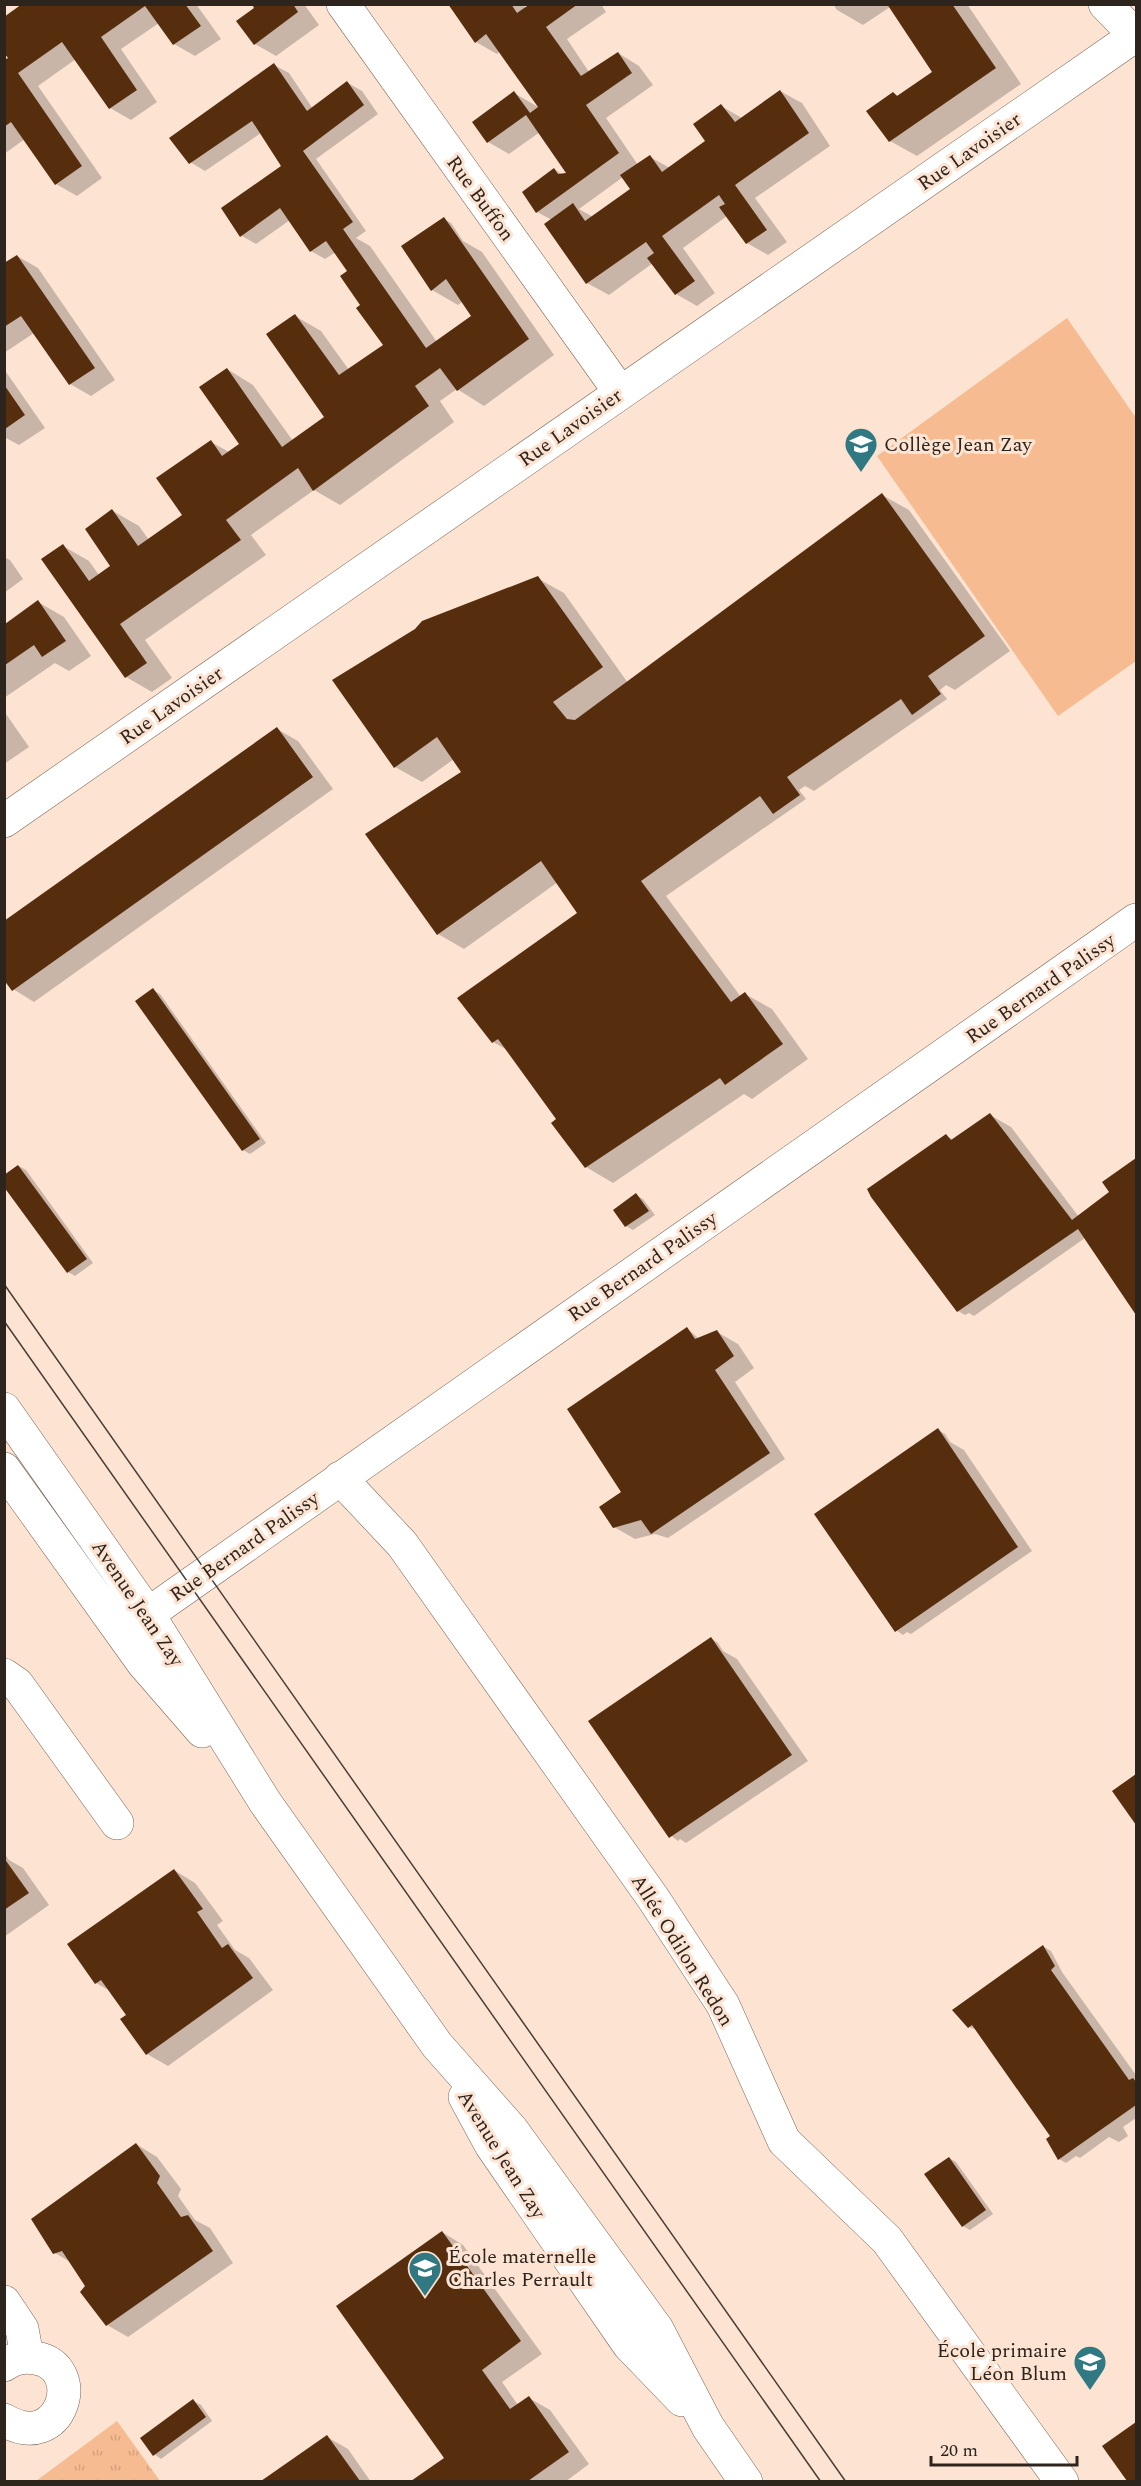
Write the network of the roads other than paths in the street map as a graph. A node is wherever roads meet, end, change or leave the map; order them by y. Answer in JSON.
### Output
{"nodes":[{"id":1,"x":343,"y":4,"type":"edge"},
{"id":2,"x":1105,"y":4,"type":"edge"},
{"id":3,"x":1136,"y":36,"type":"edge"},
{"id":4,"x":620,"y":392,"type":"junction"},
{"id":5,"x":4,"y":821,"type":"edge"},
{"id":6,"x":1137,"y":920,"type":"edge"},
{"id":7,"x":4,"y":1409,"type":"edge"},
{"id":8,"x":4,"y":1469,"type":"edge"},
{"id":9,"x":340,"y":1478,"type":"junction"},
{"id":10,"x":148,"y":1614,"type":"junction"},
{"id":11,"x":4,"y":1675,"type":"edge"},
{"id":12,"x":266,"y":1802,"type":"junction"},
{"id":13,"x":117,"y":1822,"type":"dead end"},
{"id":14,"x":4,"y":2302,"type":"edge"},
{"id":15,"x":16,"y":2361,"type":"edge"},
{"id":16,"x":4,"y":2420,"type":"edge"},
{"id":17,"x":747,"y":2481,"type":"edge"},
{"id":18,"x":1062,"y":2481,"type":"edge"}],
"edges":[{"from":1,"to":4,"type":"street","name":"Rue Buffon"},
{"from":2,"to":3,"type":"street"},
{"from":3,"to":4,"type":"street","name":"Rue Lavoisier"},
{"from":4,"to":5,"type":"street","name":"Rue Lavoisier"},
{"from":6,"to":9,"type":"street","name":"Rue Bernard Palissy"},
{"from":7,"to":10,"type":"street","name":"Avenue Jean Zay"},
{"from":8,"to":12,"type":"street","name":"Avenue Jean Zay"},
{"from":9,"to":10,"type":"street","name":"Rue Bernard Palissy"},
{"from":9,"to":18,"type":"street","name":"Allée Odilon Redon"},
{"from":10,"to":12,"type":"street","name":"Avenue Jean Zay"},
{"from":11,"to":13,"type":"street"},
{"from":12,"to":17,"type":"street","name":"Avenue Jean Zay"},
{"from":14,"to":15,"type":"street"},
{"from":15,"to":16,"type":"street"}]}
